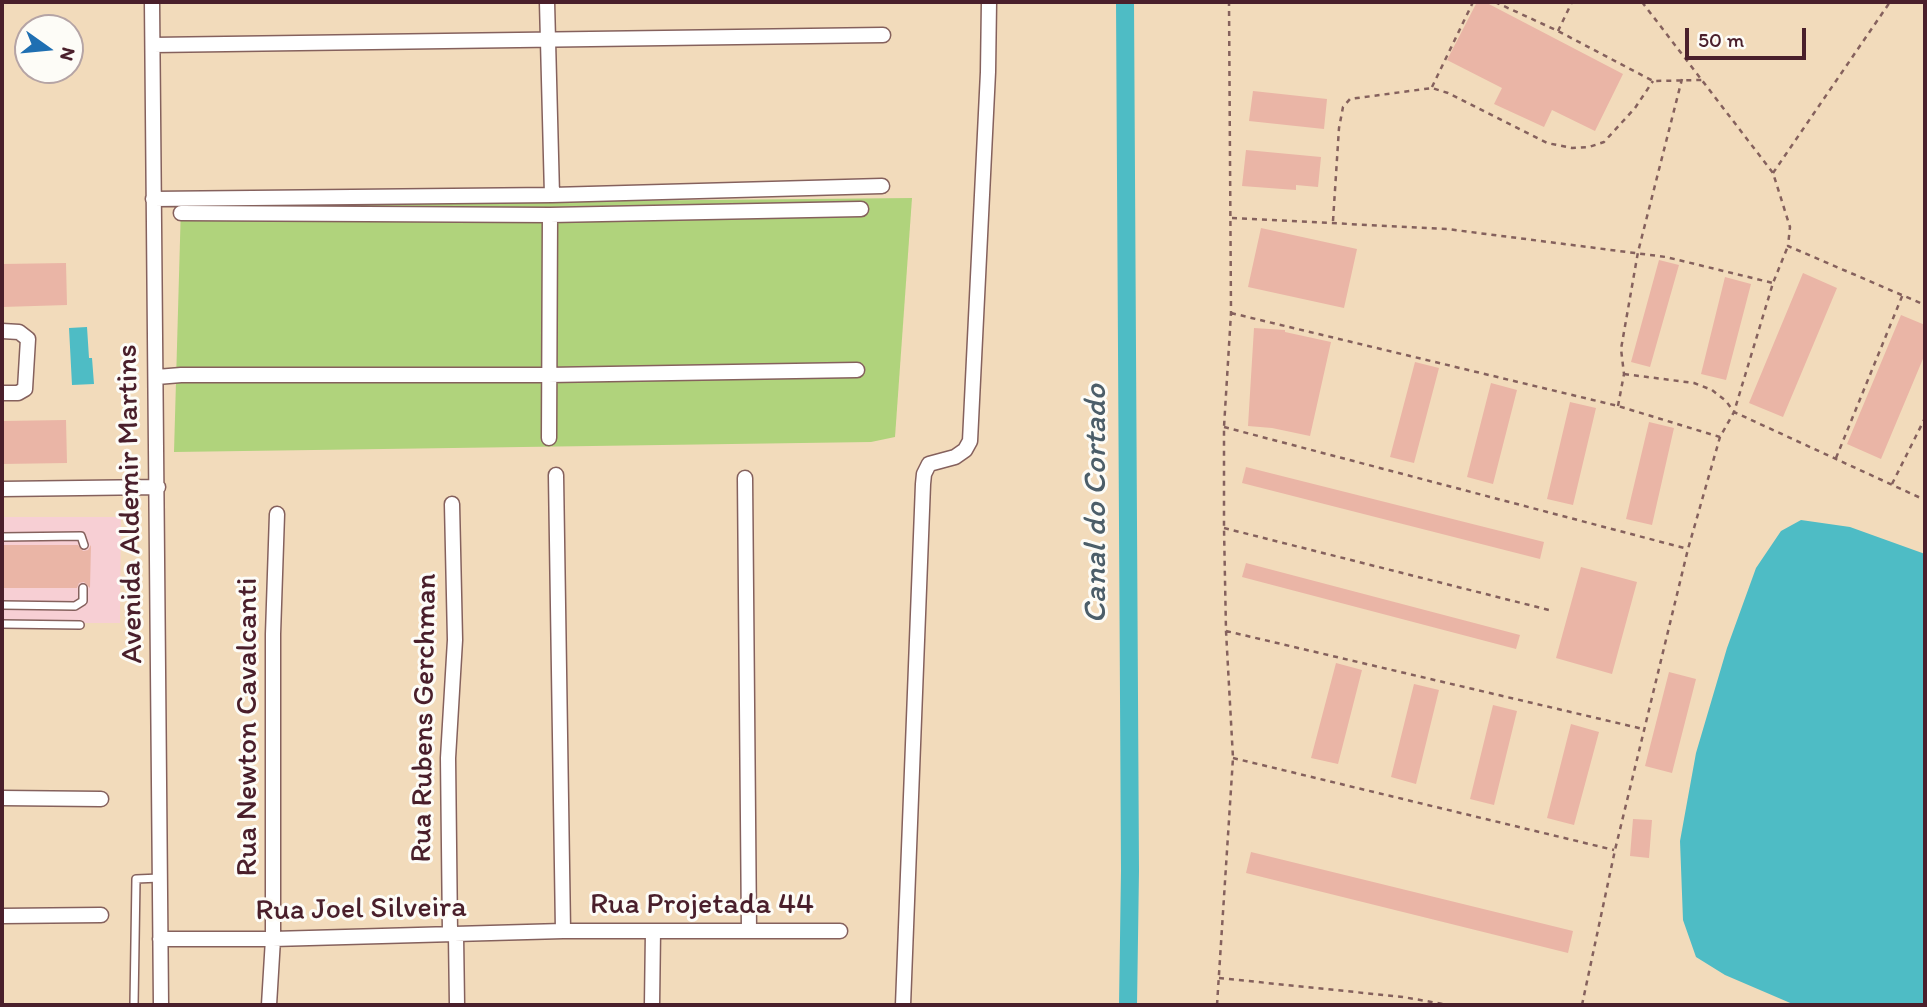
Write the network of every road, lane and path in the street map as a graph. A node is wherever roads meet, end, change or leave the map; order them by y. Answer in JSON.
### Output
{"nodes":[{"id":1,"x":152,"y":2,"type":"edge"},
{"id":2,"x":547,"y":2,"type":"edge"},
{"id":3,"x":989,"y":2,"type":"edge"},
{"id":4,"x":1229,"y":2,"type":"edge"},
{"id":5,"x":1473,"y":2,"type":"edge"},
{"id":6,"x":1495,"y":2,"type":"edge"},
{"id":7,"x":1572,"y":2,"type":"edge"},
{"id":8,"x":1642,"y":2,"type":"edge"},
{"id":9,"x":1890,"y":2,"type":"edge"},
{"id":10,"x":1558,"y":31,"type":"junction"},
{"id":11,"x":883,"y":35,"type":"dead end"},
{"id":12,"x":548,"y":41,"type":"junction"},
{"id":13,"x":153,"y":45,"type":"junction"},
{"id":14,"x":1682,"y":79,"type":"junction"},
{"id":15,"x":1702,"y":80,"type":"junction"},
{"id":16,"x":1653,"y":81,"type":"junction"},
{"id":17,"x":1432,"y":88,"type":"junction"},
{"id":18,"x":1773,"y":173,"type":"junction"},
{"id":19,"x":882,"y":186,"type":"dead end"},
{"id":20,"x":552,"y":195,"type":"junction"},
{"id":21,"x":153,"y":199,"type":"junction"},
{"id":22,"x":861,"y":209,"type":"dead end"},
{"id":23,"x":181,"y":213,"type":"dead end"},
{"id":24,"x":550,"y":215,"type":"junction"},
{"id":25,"x":1232,"y":218,"type":"junction"},
{"id":26,"x":1333,"y":222,"type":"junction"},
{"id":27,"x":1788,"y":246,"type":"junction"},
{"id":28,"x":1638,"y":252,"type":"junction"},
{"id":29,"x":1773,"y":283,"type":"junction"},
{"id":30,"x":1903,"y":294,"type":"junction"},
{"id":31,"x":1925,"y":305,"type":"edge"},
{"id":32,"x":1231,"y":313,"type":"junction"},
{"id":33,"x":2,"y":331,"type":"edge"},
{"id":34,"x":857,"y":370,"type":"dead end"},
{"id":35,"x":1624,"y":374,"type":"junction"},
{"id":36,"x":548,"y":375,"type":"junction"},
{"id":37,"x":157,"y":377,"type":"junction"},
{"id":38,"x":2,"y":393,"type":"edge"},
{"id":39,"x":1618,"y":406,"type":"junction"},
{"id":40,"x":1734,"y":412,"type":"junction"},
{"id":41,"x":1925,"y":418,"type":"edge"},
{"id":42,"x":1224,"y":427,"type":"junction"},
{"id":43,"x":1720,"y":437,"type":"junction"},
{"id":44,"x":549,"y":438,"type":"dead end"},
{"id":45,"x":1836,"y":458,"type":"junction"},
{"id":46,"x":556,"y":475,"type":"dead end"},
{"id":47,"x":745,"y":478,"type":"dead end"},
{"id":48,"x":1892,"y":484,"type":"junction"},
{"id":49,"x":158,"y":487,"type":"junction"},
{"id":50,"x":2,"y":489,"type":"edge"},
{"id":51,"x":1925,"y":500,"type":"edge"},
{"id":52,"x":452,"y":504,"type":"dead end"},
{"id":53,"x":277,"y":514,"type":"dead end"},
{"id":54,"x":1224,"y":528,"type":"junction"},
{"id":55,"x":2,"y":537,"type":"edge"},
{"id":56,"x":84,"y":545,"type":"dead end"},
{"id":57,"x":1688,"y":549,"type":"junction"},
{"id":58,"x":83,"y":588,"type":"dead end"},
{"id":59,"x":2,"y":606,"type":"edge"},
{"id":60,"x":1549,"y":610,"type":"dead end"},
{"id":61,"x":2,"y":624,"type":"edge"},
{"id":62,"x":80,"y":625,"type":"dead end"},
{"id":63,"x":1226,"y":631,"type":"junction"},
{"id":64,"x":1643,"y":729,"type":"junction"},
{"id":65,"x":1233,"y":758,"type":"junction"},
{"id":66,"x":2,"y":798,"type":"edge"},
{"id":67,"x":101,"y":799,"type":"dead end"},
{"id":68,"x":1615,"y":850,"type":"junction"},
{"id":69,"x":161,"y":878,"type":"junction"},
{"id":70,"x":101,"y":915,"type":"dead end"},
{"id":71,"x":2,"y":916,"type":"edge"},
{"id":72,"x":563,"y":931,"type":"junction"},
{"id":73,"x":653,"y":931,"type":"junction"},
{"id":74,"x":749,"y":931,"type":"junction"},
{"id":75,"x":841,"y":931,"type":"dead end"},
{"id":76,"x":453,"y":934,"type":"junction"},
{"id":77,"x":160,"y":939,"type":"junction"},
{"id":78,"x":273,"y":939,"type":"junction"},
{"id":79,"x":1218,"y":978,"type":"junction"},
{"id":80,"x":134,"y":1005,"type":"edge"},
{"id":81,"x":161,"y":1005,"type":"edge"},
{"id":82,"x":269,"y":1005,"type":"edge"},
{"id":83,"x":457,"y":1005,"type":"edge"},
{"id":84,"x":652,"y":1005,"type":"edge"},
{"id":85,"x":903,"y":1005,"type":"edge"},
{"id":86,"x":1217,"y":1005,"type":"edge"},
{"id":87,"x":1449,"y":1005,"type":"edge"},
{"id":88,"x":1582,"y":1005,"type":"edge"}],
"edges":[{"from":1,"to":13,"type":"street","name":"Avenida Aldemir Martins"},
{"from":2,"to":12,"type":"street"},
{"from":3,"to":85,"type":"street"},
{"from":4,"to":25,"type":"path"},
{"from":5,"to":17,"type":"path"},
{"from":6,"to":10,"type":"path"},
{"from":7,"to":10,"type":"path"},
{"from":8,"to":15,"type":"path"},
{"from":9,"to":18,"type":"path"},
{"from":10,"to":16,"type":"path"},
{"from":11,"to":12,"type":"street"},
{"from":12,"to":13,"type":"street"},
{"from":12,"to":20,"type":"street"},
{"from":13,"to":21,"type":"street","name":"Avenida Aldemir Martins"},
{"from":14,"to":15,"type":"path"},
{"from":14,"to":16,"type":"path"},
{"from":14,"to":28,"type":"path"},
{"from":15,"to":18,"type":"path"},
{"from":16,"to":17,"type":"path"},
{"from":17,"to":26,"type":"path"},
{"from":18,"to":27,"type":"path"},
{"from":19,"to":20,"type":"street"},
{"from":20,"to":21,"type":"street"},
{"from":21,"to":37,"type":"street","name":"Avenida Aldemir Martins"},
{"from":22,"to":24,"type":"street"},
{"from":23,"to":24,"type":"street"},
{"from":24,"to":36,"type":"street"},
{"from":25,"to":26,"type":"path"},
{"from":25,"to":32,"type":"path"},
{"from":26,"to":28,"type":"path"},
{"from":27,"to":29,"type":"path"},
{"from":27,"to":30,"type":"path"},
{"from":28,"to":29,"type":"path"},
{"from":28,"to":35,"type":"path"},
{"from":29,"to":40,"type":"path"},
{"from":30,"to":31,"type":"path"},
{"from":30,"to":45,"type":"path"},
{"from":32,"to":39,"type":"path"},
{"from":32,"to":42,"type":"path"},
{"from":33,"to":38,"type":"street"},
{"from":34,"to":36,"type":"street"},
{"from":35,"to":39,"type":"path"},
{"from":35,"to":40,"type":"path"},
{"from":36,"to":37,"type":"street"},
{"from":36,"to":44,"type":"street"},
{"from":37,"to":49,"type":"street","name":"Avenida Aldemir Martins"},
{"from":39,"to":43,"type":"path"},
{"from":40,"to":43,"type":"path"},
{"from":40,"to":45,"type":"path"},
{"from":41,"to":48,"type":"path"},
{"from":42,"to":54,"type":"path"},
{"from":42,"to":57,"type":"path"},
{"from":43,"to":57,"type":"path"},
{"from":45,"to":48,"type":"path"},
{"from":46,"to":72,"type":"street"},
{"from":47,"to":74,"type":"street"},
{"from":48,"to":51,"type":"path"},
{"from":49,"to":50,"type":"street"},
{"from":49,"to":69,"type":"street","name":"Avenida Aldemir Martins"},
{"from":52,"to":76,"type":"street","name":"Rua Rubens Gerchman"},
{"from":53,"to":78,"type":"street","name":"Rua Newton Cavalcanti"},
{"from":54,"to":60,"type":"path"},
{"from":54,"to":63,"type":"path"},
{"from":55,"to":56,"type":"lane"},
{"from":57,"to":64,"type":"path"},
{"from":58,"to":59,"type":"lane"},
{"from":61,"to":62,"type":"lane"},
{"from":63,"to":64,"type":"path"},
{"from":63,"to":65,"type":"path"},
{"from":64,"to":68,"type":"path"},
{"from":65,"to":68,"type":"path"},
{"from":65,"to":79,"type":"path"},
{"from":66,"to":67,"type":"street"},
{"from":68,"to":88,"type":"path"},
{"from":69,"to":77,"type":"street","name":"Avenida Aldemir Martins"},
{"from":69,"to":80,"type":"lane"},
{"from":70,"to":71,"type":"street"},
{"from":72,"to":73,"type":"street","name":"Rua Projetada 44"},
{"from":72,"to":76,"type":"street","name":"Rua Joel Silveira"},
{"from":73,"to":74,"type":"street","name":"Rua Projetada 44"},
{"from":73,"to":84,"type":"street"},
{"from":74,"to":75,"type":"street","name":"Rua Projetada 44"},
{"from":76,"to":78,"type":"street","name":"Rua Joel Silveira"},
{"from":76,"to":83,"type":"street","name":"Rua Rubens Gerchman"},
{"from":77,"to":78,"type":"street","name":"Rua Joel Silveira"},
{"from":77,"to":81,"type":"street","name":"Avenida Aldemir Martins"},
{"from":78,"to":82,"type":"street","name":"Rua Newton Cavalcanti"},
{"from":79,"to":86,"type":"path"},
{"from":79,"to":87,"type":"path"}]}
